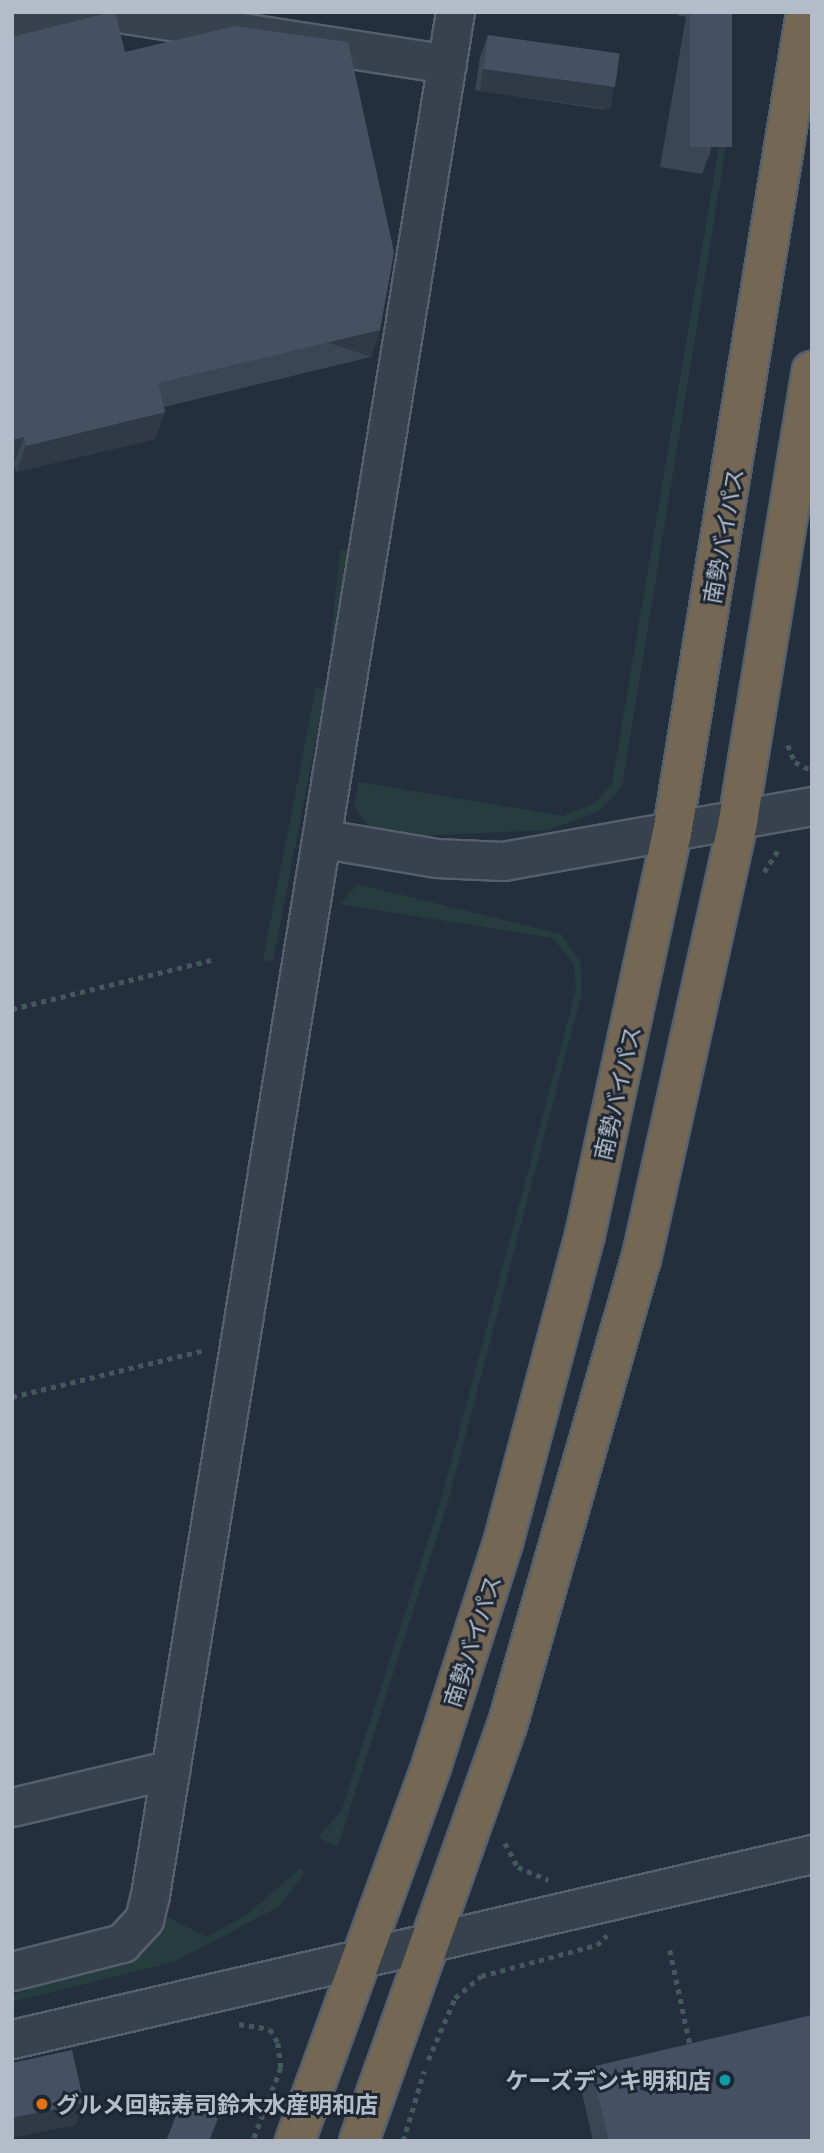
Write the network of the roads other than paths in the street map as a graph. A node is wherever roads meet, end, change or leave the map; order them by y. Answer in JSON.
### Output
{"nodes":[{"id":1,"x":101,"y":12,"type":"edge"},
{"id":2,"x":112,"y":12,"type":"edge"},
{"id":3,"x":455,"y":12,"type":"edge"},
{"id":4,"x":806,"y":12,"type":"edge"},
{"id":5,"x":12,"y":30,"type":"edge"},
{"id":6,"x":447,"y":64,"type":"junction"},
{"id":7,"x":812,"y":371,"type":"edge"},
{"id":8,"x":812,"y":806,"type":"edge"},
{"id":9,"x":738,"y":821,"type":"junction"},
{"id":10,"x":672,"y":834,"type":"junction"},
{"id":11,"x":325,"y":839,"type":"junction"},
{"id":12,"x":171,"y":1769,"type":"junction"},
{"id":13,"x":12,"y":1807,"type":"edge"},
{"id":14,"x":812,"y":1854,"type":"edge"},
{"id":15,"x":434,"y":1945,"type":"junction"},
{"id":16,"x":361,"y":1959,"type":"junction"},
{"id":17,"x":12,"y":1971,"type":"edge"},
{"id":18,"x":12,"y":2039,"type":"edge"},
{"id":19,"x":295,"y":2141,"type":"edge"},
{"id":20,"x":359,"y":2141,"type":"edge"}],
"edges":[{"from":1,"to":5,"type":"street"},
{"from":2,"to":6,"type":"street"},
{"from":3,"to":6,"type":"street"},
{"from":4,"to":10,"type":"highway","name":"南勢バイパス"},
{"from":6,"to":11,"type":"street"},
{"from":7,"to":9,"type":"highway"},
{"from":8,"to":9,"type":"street"},
{"from":9,"to":10,"type":"street"},
{"from":9,"to":15,"type":"highway"},
{"from":10,"to":11,"type":"street"},
{"from":10,"to":16,"type":"highway","name":"南勢バイパス"},
{"from":11,"to":12,"type":"street"},
{"from":12,"to":13,"type":"street"},
{"from":12,"to":17,"type":"street"},
{"from":14,"to":15,"type":"street"},
{"from":15,"to":16,"type":"street"},
{"from":15,"to":20,"type":"highway"},
{"from":16,"to":18,"type":"street"},
{"from":16,"to":19,"type":"highway","name":"南勢バイパス"}]}
